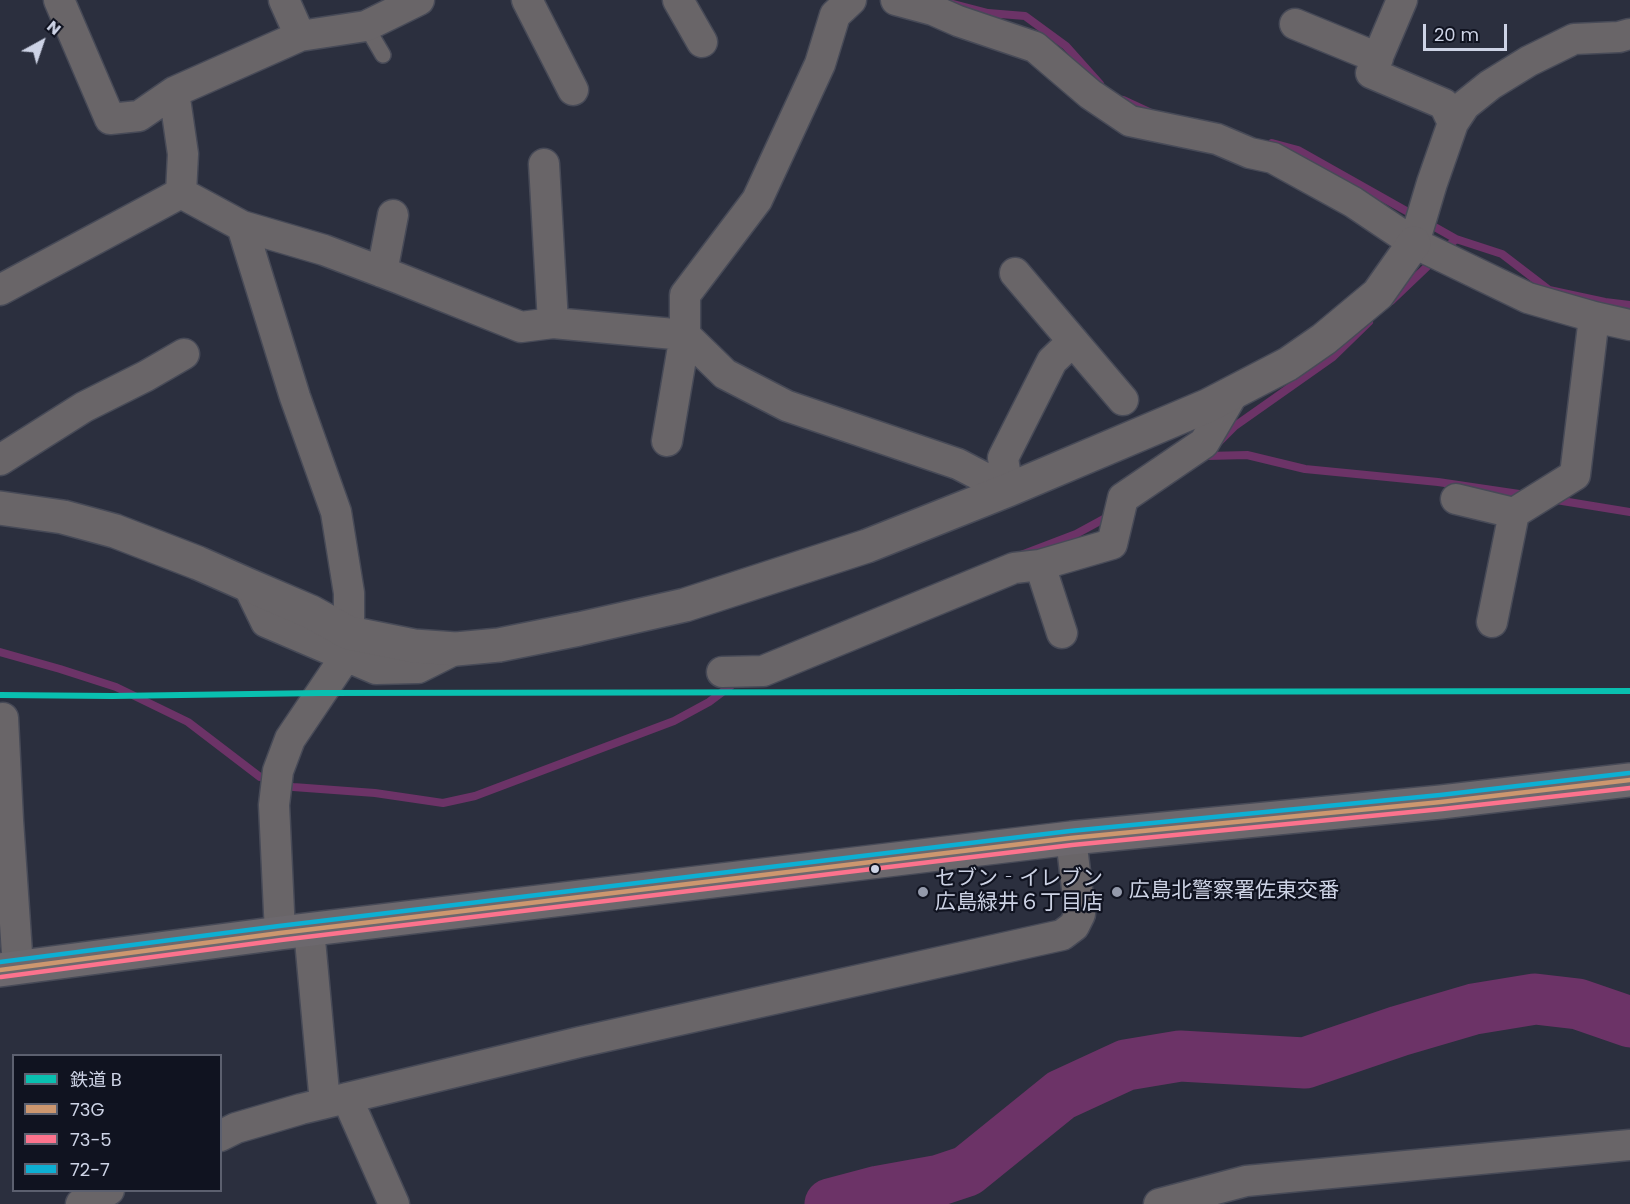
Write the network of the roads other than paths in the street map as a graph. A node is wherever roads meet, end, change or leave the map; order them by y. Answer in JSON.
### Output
{"nodes":[{"id":1,"x":59,"y":0,"type":"edge"},
{"id":2,"x":284,"y":0,"type":"edge"},
{"id":3,"x":419,"y":0,"type":"edge"},
{"id":4,"x":527,"y":0,"type":"edge"},
{"id":5,"x":678,"y":0,"type":"edge"},
{"id":6,"x":851,"y":0,"type":"edge"},
{"id":7,"x":896,"y":0,"type":"edge"},
{"id":8,"x":1402,"y":0,"type":"edge"},
{"id":9,"x":1295,"y":24,"type":"dead end"},
{"id":10,"x":366,"y":26,"type":"junction"},
{"id":11,"x":1630,"y":34,"type":"edge"},
{"id":12,"x":300,"y":36,"type":"junction"},
{"id":13,"x":702,"y":42,"type":"dead end"},
{"id":14,"x":383,"y":55,"type":"dead end"},
{"id":15,"x":1378,"y":58,"type":"junction"},
{"id":16,"x":573,"y":90,"type":"dead end"},
{"id":17,"x":174,"y":92,"type":"junction"},
{"id":18,"x":1453,"y":123,"type":"junction"},
{"id":19,"x":544,"y":164,"type":"dead end"},
{"id":20,"x":181,"y":193,"type":"junction"},
{"id":21,"x":393,"y":215,"type":"dead end"},
{"id":22,"x":242,"y":226,"type":"junction"},
{"id":23,"x":1414,"y":243,"type":"junction"},
{"id":24,"x":382,"y":272,"type":"junction"},
{"id":25,"x":1015,"y":273,"type":"dead end"},
{"id":26,"x":2,"y":285,"type":"edge"},
{"id":27,"x":1594,"y":317,"type":"junction"},
{"id":28,"x":553,"y":323,"type":"junction"},
{"id":29,"x":1630,"y":325,"type":"edge"},
{"id":30,"x":685,"y":335,"type":"junction"},
{"id":31,"x":1073,"y":341,"type":"junction"},
{"id":32,"x":184,"y":354,"type":"dead end"},
{"id":33,"x":1234,"y":392,"type":"junction"},
{"id":34,"x":1123,"y":400,"type":"dead end"},
{"id":35,"x":667,"y":441,"type":"dead end"},
{"id":36,"x":0,"y":460,"type":"edge"},
{"id":37,"x":1008,"y":490,"type":"junction"},
{"id":38,"x":1456,"y":499,"type":"dead end"},
{"id":39,"x":0,"y":508,"type":"edge"},
{"id":40,"x":1514,"y":513,"type":"junction"},
{"id":41,"x":1040,"y":565,"type":"junction"},
{"id":42,"x":1492,"y":622,"type":"dead end"},
{"id":43,"x":1062,"y":633,"type":"dead end"},
{"id":44,"x":347,"y":644,"type":"junction"},
{"id":45,"x":722,"y":672,"type":"dead end"},
{"id":46,"x":3,"y":718,"type":"dead end"},
{"id":47,"x":1630,"y":780,"type":"edge"},
{"id":48,"x":1071,"y":838,"type":"junction"},
{"id":49,"x":295,"y":931,"type":"junction"},
{"id":50,"x":9,"y":969,"type":"edge"},
{"id":51,"x":336,"y":1101,"type":"junction"},
{"id":52,"x":222,"y":1135,"type":"edge"},
{"id":53,"x":1630,"y":1145,"type":"edge"},
{"id":54,"x":107,"y":1192,"type":"edge"},
{"id":55,"x":1249,"y":1193,"type":"edge"},
{"id":56,"x":81,"y":1204,"type":"edge"},
{"id":57,"x":394,"y":1204,"type":"edge"},
{"id":58,"x":1159,"y":1204,"type":"edge"}],
"edges":[{"from":1,"to":17,"type":"street"},
{"from":2,"to":12,"type":"street"},
{"from":3,"to":10,"type":"street"},
{"from":4,"to":16,"type":"street"},
{"from":5,"to":13,"type":"street"},
{"from":6,"to":30,"type":"street"},
{"from":7,"to":23,"type":"street"},
{"from":8,"to":15,"type":"street"},
{"from":9,"to":15,"type":"street"},
{"from":10,"to":12,"type":"street"},
{"from":10,"to":14,"type":"lane"},
{"from":11,"to":18,"type":"street"},
{"from":12,"to":17,"type":"street"},
{"from":15,"to":18,"type":"street"},
{"from":17,"to":20,"type":"street"},
{"from":18,"to":23,"type":"street"},
{"from":19,"to":28,"type":"street"},
{"from":20,"to":22,"type":"street"},
{"from":20,"to":26,"type":"street"},
{"from":21,"to":24,"type":"street"},
{"from":22,"to":24,"type":"street"},
{"from":22,"to":44,"type":"street"},
{"from":23,"to":27,"type":"street"},
{"from":23,"to":33,"type":"street"},
{"from":24,"to":28,"type":"street"},
{"from":25,"to":31,"type":"street"},
{"from":27,"to":29,"type":"street"},
{"from":27,"to":40,"type":"street"},
{"from":28,"to":30,"type":"street"},
{"from":30,"to":35,"type":"street"},
{"from":30,"to":37,"type":"street"},
{"from":31,"to":34,"type":"street"},
{"from":31,"to":37,"type":"street"},
{"from":32,"to":36,"type":"street"},
{"from":33,"to":37,"type":"street"},
{"from":33,"to":41,"type":"street"},
{"from":37,"to":44,"type":"street"},
{"from":38,"to":40,"type":"street"},
{"from":39,"to":44,"type":"street"},
{"from":40,"to":42,"type":"street"},
{"from":41,"to":43,"type":"street"},
{"from":41,"to":45,"type":"street"},
{"from":44,"to":49,"type":"street"},
{"from":46,"to":50,"type":"street"},
{"from":47,"to":48,"type":"main road"},
{"from":48,"to":49,"type":"main road"},
{"from":48,"to":51,"type":"street"},
{"from":49,"to":50,"type":"main road"},
{"from":49,"to":51,"type":"street"},
{"from":51,"to":52,"type":"street"},
{"from":51,"to":57,"type":"street"},
{"from":53,"to":55,"type":"street"},
{"from":54,"to":56,"type":"street"},
{"from":55,"to":58,"type":"street"}]}
